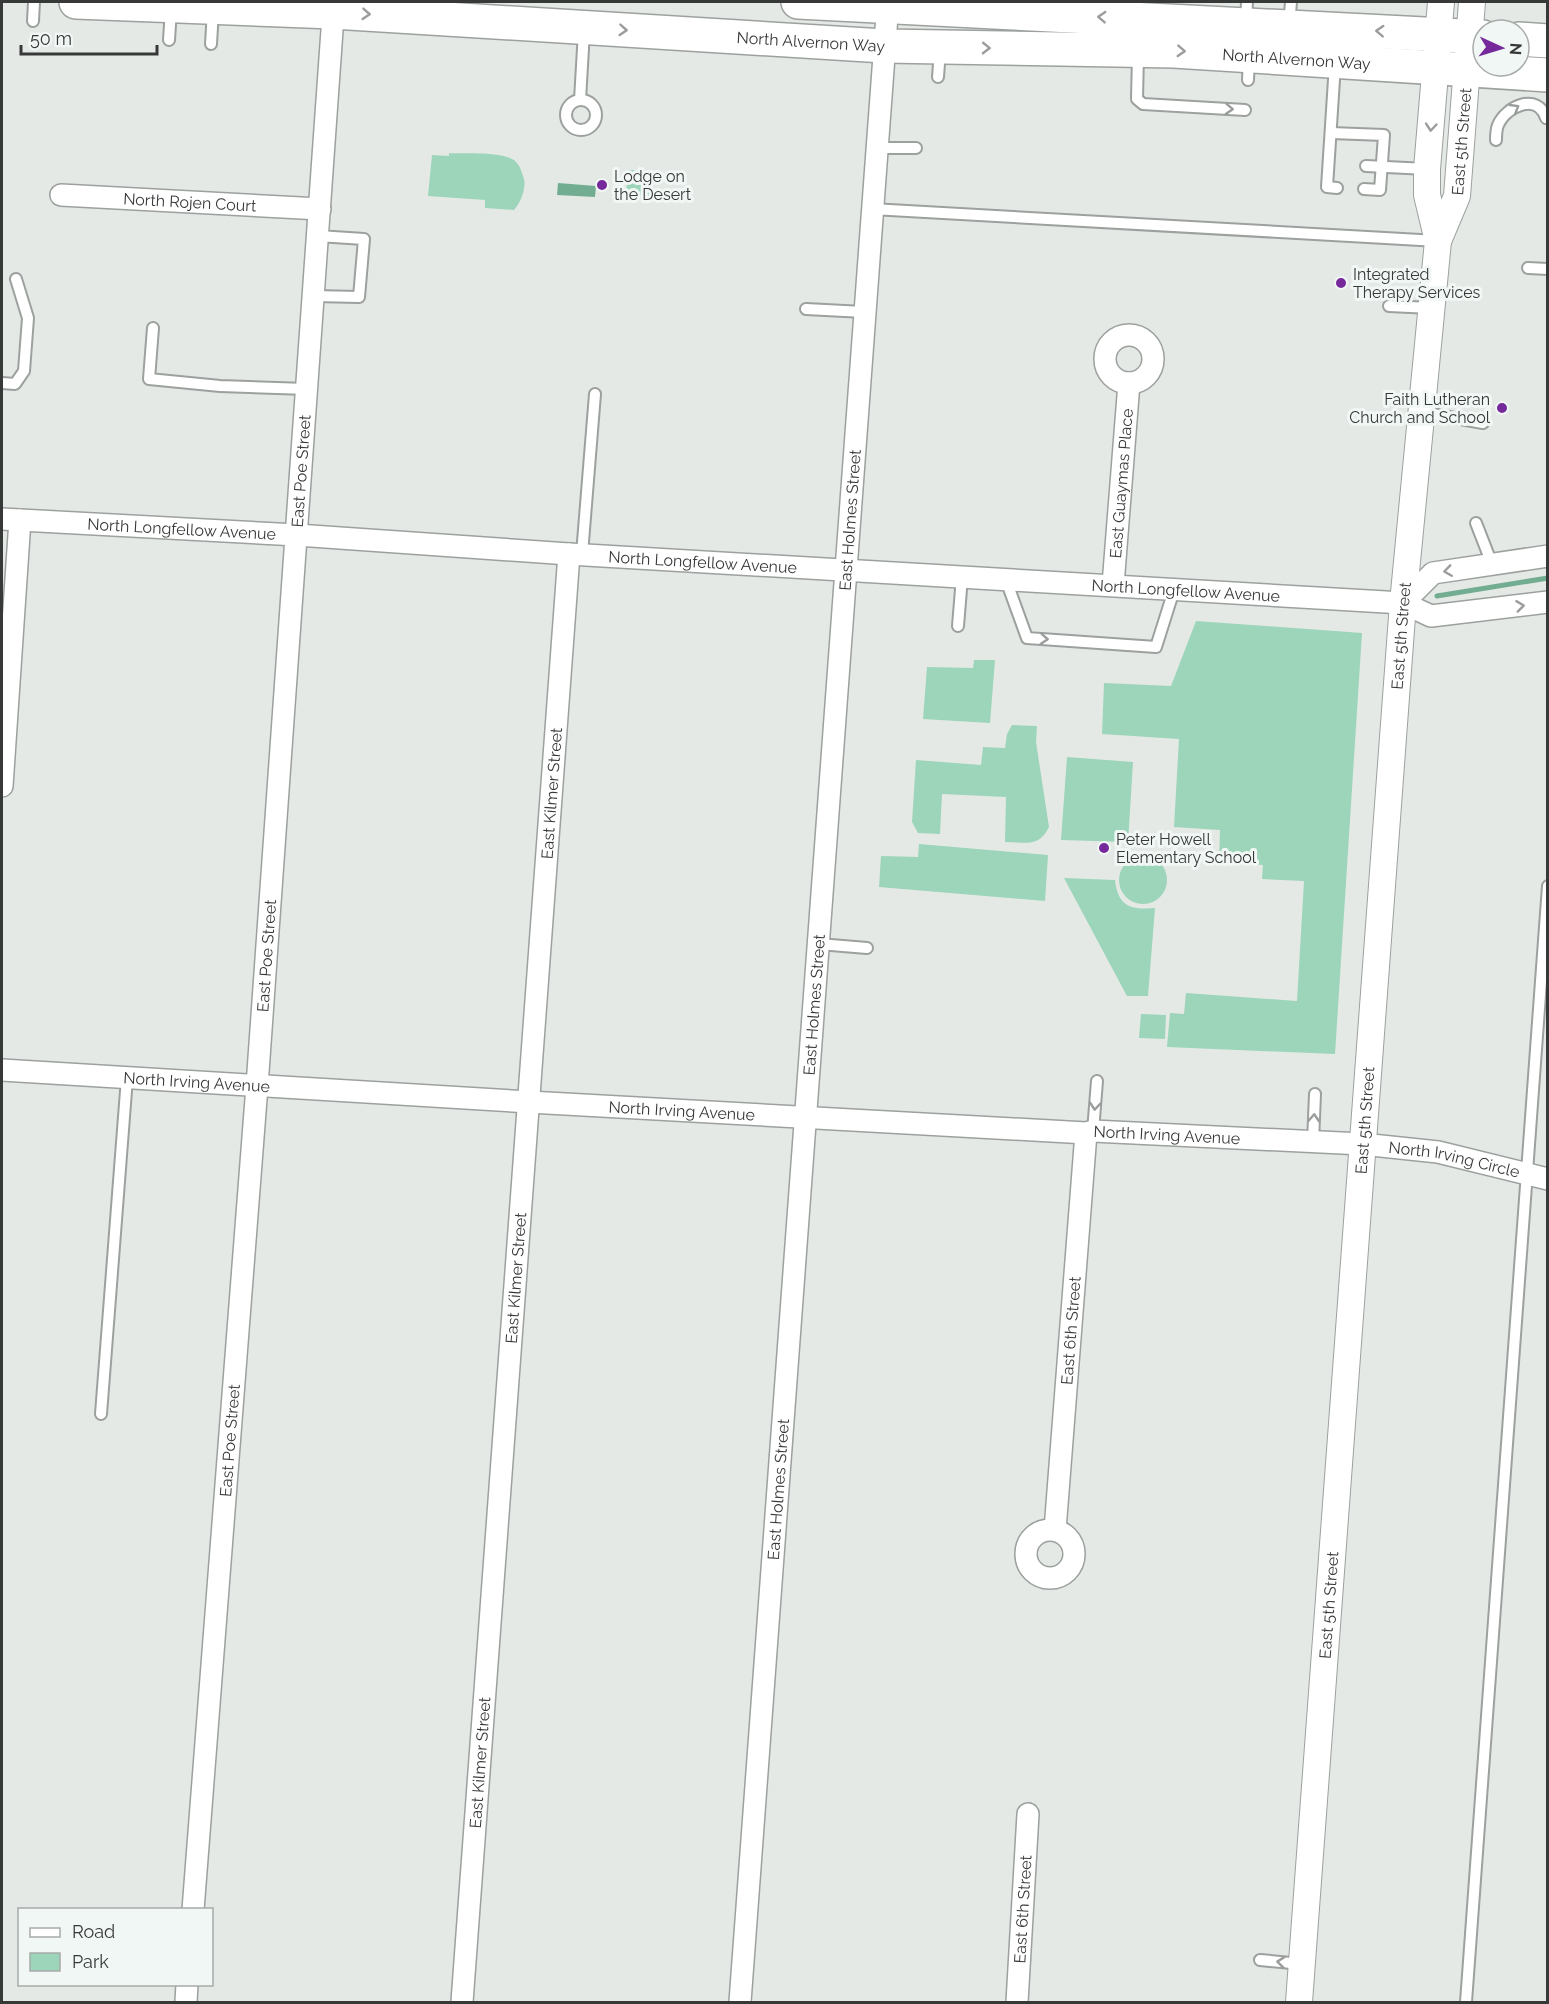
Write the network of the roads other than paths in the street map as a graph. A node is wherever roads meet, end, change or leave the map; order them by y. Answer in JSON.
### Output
{"nodes":[{"id":1,"x":34,"y":2,"type":"edge"},
{"id":2,"x":76,"y":2,"type":"edge"},
{"id":3,"x":798,"y":2,"type":"edge"},
{"id":4,"x":1441,"y":2,"type":"edge"},
{"id":5,"x":1472,"y":2,"type":"edge"},
{"id":6,"x":888,"y":4,"type":"edge"},
{"id":7,"x":171,"y":5,"type":"junction"},
{"id":8,"x":213,"y":7,"type":"junction"},
{"id":9,"x":334,"y":7,"type":"edge"},
{"id":10,"x":1168,"y":11,"type":"edge"},
{"id":11,"x":1290,"y":14,"type":"edge"},
{"id":12,"x":33,"y":21,"type":"dead end"},
{"id":13,"x":584,"y":27,"type":"junction"},
{"id":14,"x":1464,"y":36,"type":"edge"},
{"id":15,"x":1531,"y":39,"type":"edge"},
{"id":16,"x":169,"y":40,"type":"dead end"},
{"id":17,"x":1247,"y":40,"type":"edge"},
{"id":18,"x":1548,"y":40,"type":"edge"},
{"id":19,"x":211,"y":44,"type":"dead end"},
{"id":20,"x":884,"y":46,"type":"junction"},
{"id":21,"x":1138,"y":50,"type":"junction"},
{"id":22,"x":1335,"y":61,"type":"junction"},
{"id":23,"x":1436,"y":68,"type":"junction"},
{"id":24,"x":1468,"y":70,"type":"junction"},
{"id":25,"x":1548,"y":75,"type":"edge"},
{"id":26,"x":580,"y":99,"type":"dead end"},
{"id":27,"x":1245,"y":110,"type":"dead end"},
{"id":28,"x":1546,"y":118,"type":"dead end"},
{"id":29,"x":1331,"y":133,"type":"junction"},
{"id":30,"x":1496,"y":140,"type":"dead end"},
{"id":31,"x":877,"y":148,"type":"junction"},
{"id":32,"x":916,"y":148,"type":"dead end"},
{"id":33,"x":1366,"y":166,"type":"dead end"},
{"id":34,"x":1381,"y":167,"type":"junction"},
{"id":35,"x":1427,"y":169,"type":"junction"},
{"id":36,"x":1337,"y":188,"type":"dead end"},
{"id":37,"x":1364,"y":189,"type":"dead end"},
{"id":38,"x":61,"y":195,"type":"dead end"},
{"id":39,"x":872,"y":208,"type":"junction"},
{"id":40,"x":320,"y":209,"type":"junction"},
{"id":41,"x":318,"y":236,"type":"junction"},
{"id":42,"x":1438,"y":241,"type":"junction"},
{"id":43,"x":1528,"y":268,"type":"dead end"},
{"id":44,"x":1548,"y":269,"type":"edge"},
{"id":45,"x":16,"y":279,"type":"dead end"},
{"id":46,"x":314,"y":296,"type":"junction"},
{"id":47,"x":1389,"y":306,"type":"dead end"},
{"id":48,"x":1431,"y":308,"type":"junction"},
{"id":49,"x":806,"y":309,"type":"dead end"},
{"id":50,"x":864,"y":312,"type":"junction"},
{"id":51,"x":153,"y":327,"type":"dead end"},
{"id":52,"x":2,"y":383,"type":"edge"},
{"id":53,"x":1129,"y":383,"type":"dead end"},
{"id":54,"x":307,"y":388,"type":"junction"},
{"id":55,"x":595,"y":394,"type":"dead end"},
{"id":56,"x":1421,"y":412,"type":"junction"},
{"id":57,"x":1483,"y":423,"type":"dead end"},
{"id":58,"x":11,"y":520,"type":"edge"},
{"id":59,"x":1476,"y":523,"type":"dead end"},
{"id":60,"x":297,"y":534,"type":"junction"},
{"id":61,"x":575,"y":554,"type":"junction"},
{"id":62,"x":1548,"y":556,"type":"edge"},
{"id":63,"x":1492,"y":564,"type":"junction"},
{"id":64,"x":845,"y":570,"type":"junction"},
{"id":65,"x":962,"y":577,"type":"junction"},
{"id":66,"x":1006,"y":580,"type":"junction"},
{"id":67,"x":1113,"y":585,"type":"junction"},
{"id":68,"x":1174,"y":590,"type":"junction"},
{"id":69,"x":1548,"y":602,"type":"edge"},
{"id":70,"x":1402,"y":603,"type":"junction"},
{"id":71,"x":958,"y":626,"type":"dead end"},
{"id":72,"x":2,"y":786,"type":"edge"},
{"id":73,"x":1548,"y":886,"type":"edge"},
{"id":74,"x":819,"y":944,"type":"junction"},
{"id":75,"x":867,"y":948,"type":"dead end"},
{"id":76,"x":2,"y":1070,"type":"edge"},
{"id":77,"x":127,"y":1078,"type":"junction"},
{"id":78,"x":1097,"y":1081,"type":"dead end"},
{"id":79,"x":256,"y":1086,"type":"junction"},
{"id":80,"x":1315,"y":1094,"type":"dead end"},
{"id":81,"x":529,"y":1102,"type":"junction"},
{"id":82,"x":806,"y":1118,"type":"junction"},
{"id":83,"x":1089,"y":1132,"type":"junction"},
{"id":84,"x":1313,"y":1142,"type":"junction"},
{"id":85,"x":1362,"y":1144,"type":"junction"},
{"id":86,"x":1525,"y":1173,"type":"junction"},
{"id":87,"x":1548,"y":1179,"type":"edge"},
{"id":88,"x":101,"y":1414,"type":"dead end"},
{"id":89,"x":1055,"y":1530,"type":"dead end"},
{"id":90,"x":1028,"y":1814,"type":"dead end"},
{"id":91,"x":193,"y":1908,"type":"edge"},
{"id":92,"x":1260,"y":1960,"type":"dead end"},
{"id":93,"x":1302,"y":1964,"type":"junction"},
{"id":94,"x":187,"y":1986,"type":"edge"},
{"id":95,"x":186,"y":2002,"type":"edge"},
{"id":96,"x":462,"y":2002,"type":"edge"},
{"id":97,"x":740,"y":2002,"type":"edge"},
{"id":98,"x":1017,"y":2002,"type":"edge"},
{"id":99,"x":1299,"y":2002,"type":"edge"},
{"id":100,"x":1466,"y":2002,"type":"edge"}],
"edges":[{"from":1,"to":12,"type":"lane"},
{"from":2,"to":7,"type":"main road","name":"North Alvernon Way"},
{"from":3,"to":6,"type":"main road","name":"North Alvernon Way"},
{"from":4,"to":14,"type":"street","name":"East 5th Street"},
{"from":5,"to":14,"type":"street","name":"East 5th Street"},
{"from":10,"to":6,"type":"main road","name":"North Alvernon Way","one_way":true},
{"from":6,"to":20,"type":"street","name":"East Holmes Street"},
{"from":7,"to":8,"type":"main road","name":"North Alvernon Way"},
{"from":7,"to":16,"type":"lane"},
{"from":8,"to":9,"type":"main road","name":"North Alvernon Way"},
{"from":8,"to":19,"type":"lane"},
{"from":9,"to":13,"type":"main road","name":"North Alvernon Way","one_way":true},
{"from":9,"to":40,"type":"street","name":"East Poe Street"},
{"from":10,"to":17,"type":"main road","name":"North Alvernon Way"},
{"from":14,"to":11,"type":"main road","name":"North Alvernon Way","one_way":true},
{"from":11,"to":17,"type":"main road","name":"North Alvernon Way"},
{"from":13,"to":20,"type":"main road","name":"North Alvernon Way","one_way":true},
{"from":13,"to":26,"type":"lane"},
{"from":14,"to":23,"type":"street","name":"East 5th Street"},
{"from":14,"to":24,"type":"street","name":"East 5th Street"},
{"from":15,"to":18,"type":"main road"},
{"from":21,"to":17,"type":"main road","name":"North Alvernon Way","one_way":true},
{"from":17,"to":22,"type":"main road","name":"North Alvernon Way"},
{"from":20,"to":21,"type":"main road","name":"North Alvernon Way","one_way":true},
{"from":20,"to":31,"type":"street","name":"East Holmes Street"},
{"from":21,"to":27,"type":"lane","one_way":true},
{"from":22,"to":23,"type":"main road","name":"North Alvernon Way"},
{"from":22,"to":29,"type":"lane"},
{"from":23,"to":24,"type":"main road","name":"North Alvernon Way"},
{"from":23,"to":35,"type":"street","name":"East 5th Street","one_way":true},
{"from":24,"to":25,"type":"main road","name":"North Alvernon Way"},
{"from":24,"to":42,"type":"street","name":"East 5th Street"},
{"from":30,"to":28,"type":"lane","one_way":true},
{"from":29,"to":34,"type":"lane"},
{"from":29,"to":36,"type":"lane"},
{"from":31,"to":32,"type":"lane"},
{"from":31,"to":39,"type":"street","name":"East Holmes Street"},
{"from":33,"to":34,"type":"lane"},
{"from":34,"to":35,"type":"lane"},
{"from":34,"to":37,"type":"lane"},
{"from":35,"to":42,"type":"street","name":"East 5th Street"},
{"from":38,"to":40,"type":"street","name":"North Rojen Court"},
{"from":39,"to":42,"type":"lane"},
{"from":39,"to":50,"type":"street","name":"East Holmes Street"},
{"from":40,"to":41,"type":"street","name":"East Poe Street"},
{"from":41,"to":46,"type":"street","name":"East Poe Street"},
{"from":41,"to":46,"type":"lane"},
{"from":42,"to":48,"type":"street","name":"East 5th Street"},
{"from":43,"to":44,"type":"lane"},
{"from":45,"to":52,"type":"lane"},
{"from":46,"to":54,"type":"street","name":"East Poe Street"},
{"from":47,"to":48,"type":"lane"},
{"from":48,"to":56,"type":"street","name":"East 5th Street"},
{"from":49,"to":50,"type":"lane"},
{"from":50,"to":64,"type":"street","name":"East Holmes Street"},
{"from":51,"to":54,"type":"lane"},
{"from":53,"to":67,"type":"street","name":"East Guaymas Place"},
{"from":54,"to":60,"type":"street","name":"East Poe Street"},
{"from":55,"to":61,"type":"lane"},
{"from":56,"to":57,"type":"lane"},
{"from":56,"to":70,"type":"street","name":"East 5th Street"},
{"from":58,"to":60,"type":"street","name":"North Longfellow Avenue"},
{"from":58,"to":72,"type":"street"},
{"from":59,"to":63,"type":"lane"},
{"from":60,"to":61,"type":"street","name":"North Longfellow Avenue"},
{"from":60,"to":79,"type":"street","name":"East Poe Street"},
{"from":61,"to":64,"type":"street","name":"North Longfellow Avenue"},
{"from":61,"to":81,"type":"street","name":"East Kilmer Street"},
{"from":62,"to":63,"type":"street"},
{"from":63,"to":70,"type":"street","one_way":true},
{"from":64,"to":65,"type":"street","name":"North Longfellow Avenue"},
{"from":64,"to":74,"type":"street","name":"East Holmes Street"},
{"from":65,"to":66,"type":"street","name":"North Longfellow Avenue"},
{"from":65,"to":71,"type":"lane"},
{"from":66,"to":67,"type":"street","name":"North Longfellow Avenue"},
{"from":66,"to":68,"type":"lane","one_way":true},
{"from":67,"to":68,"type":"street","name":"North Longfellow Avenue"},
{"from":68,"to":70,"type":"street","name":"North Longfellow Avenue"},
{"from":70,"to":69,"type":"street","name":"North Longfellow Avenue","one_way":true},
{"from":70,"to":85,"type":"street","name":"East 5th Street"},
{"from":73,"to":86,"type":"lane"},
{"from":74,"to":75,"type":"lane"},
{"from":74,"to":82,"type":"street","name":"East Holmes Street"},
{"from":76,"to":77,"type":"street","name":"North Irving Avenue"},
{"from":77,"to":79,"type":"street","name":"North Irving Avenue"},
{"from":77,"to":88,"type":"lane"},
{"from":78,"to":83,"type":"lane","one_way":true},
{"from":79,"to":81,"type":"street","name":"North Irving Avenue"},
{"from":79,"to":91,"type":"street","name":"East Poe Street"},
{"from":84,"to":80,"type":"lane","one_way":true},
{"from":81,"to":82,"type":"street","name":"North Irving Avenue"},
{"from":81,"to":96,"type":"street","name":"East Kilmer Street"},
{"from":82,"to":83,"type":"street","name":"North Irving Avenue"},
{"from":82,"to":97,"type":"street","name":"East Holmes Street"},
{"from":83,"to":84,"type":"street","name":"North Irving Avenue"},
{"from":83,"to":89,"type":"street","name":"East 6th Street"},
{"from":84,"to":85,"type":"street","name":"North Irving Avenue"},
{"from":85,"to":86,"type":"street","name":"North Irving Circle"},
{"from":85,"to":93,"type":"street","name":"East 5th Street"},
{"from":86,"to":87,"type":"street","name":"North Irving Circle"},
{"from":86,"to":100,"type":"lane"},
{"from":90,"to":98,"type":"street","name":"East 6th Street"},
{"from":93,"to":92,"type":"lane","one_way":true},
{"from":93,"to":99,"type":"street","name":"East 5th Street"},
{"from":94,"to":95,"type":"street"}]}
